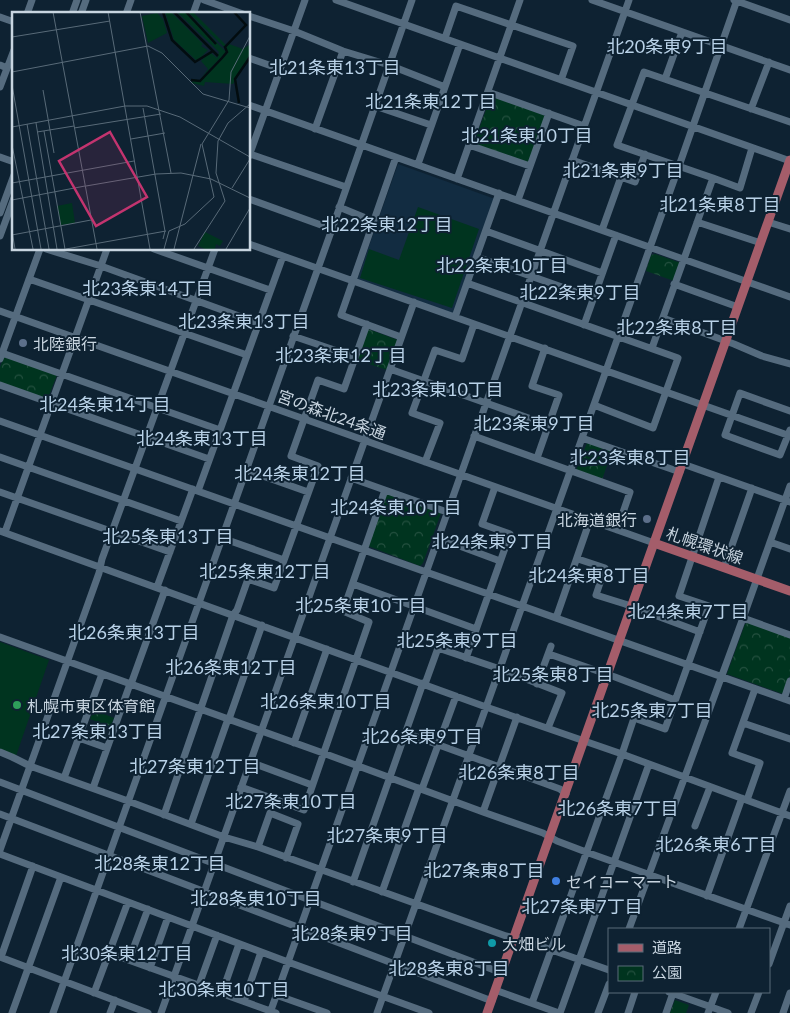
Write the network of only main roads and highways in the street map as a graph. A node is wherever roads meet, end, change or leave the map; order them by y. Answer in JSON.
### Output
{"nodes":[{"id":1,"x":790,"y":161,"type":"edge"},
{"id":2,"x":654,"y":543,"type":"junction"},
{"id":3,"x":790,"y":591,"type":"edge"},
{"id":4,"x":487,"y":1013,"type":"edge"}],
"edges":[{"from":1,"to":2,"type":"main road","name":"札幌環状線"},
{"from":2,"to":3,"type":"main road","name":"札幌環状線"},
{"from":2,"to":4,"type":"main road"}]}
